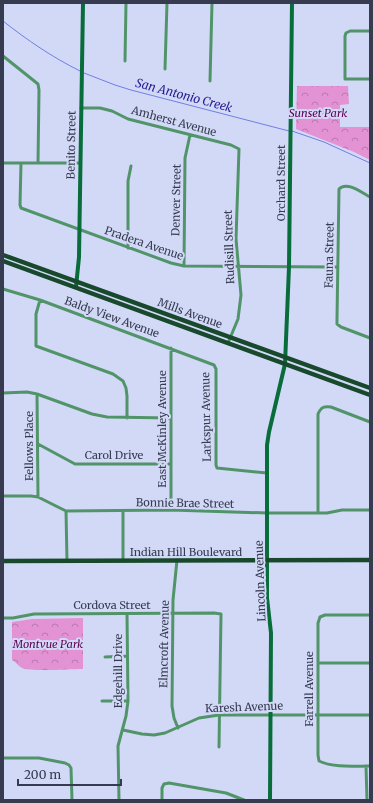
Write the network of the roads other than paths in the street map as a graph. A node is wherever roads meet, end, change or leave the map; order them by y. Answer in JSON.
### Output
{"nodes":[{"id":1,"x":83,"y":3,"type":"edge"},
{"id":2,"x":126,"y":3,"type":"edge"},
{"id":3,"x":167,"y":3,"type":"edge"},
{"id":4,"x":212,"y":3,"type":"edge"},
{"id":5,"x":292,"y":3,"type":"edge"},
{"id":6,"x":370,"y":31,"type":"edge"},
{"id":7,"x":3,"y":56,"type":"edge"},
{"id":8,"x":125,"y":61,"type":"dead end"},
{"id":9,"x":165,"y":70,"type":"dead end"},
{"id":10,"x":370,"y":79,"type":"edge"},
{"id":11,"x":210,"y":81,"type":"dead end"},
{"id":12,"x":81,"y":108,"type":"junction"},
{"id":13,"x":190,"y":135,"type":"junction"},
{"id":14,"x":239,"y":149,"type":"joint"},
{"id":15,"x":3,"y":163,"type":"edge"},
{"id":16,"x":21,"y":163,"type":"junction"},
{"id":17,"x":38,"y":163,"type":"junction"},
{"id":18,"x":80,"y":163,"type":"junction"},
{"id":19,"x":131,"y":166,"type":"dead end"},
{"id":20,"x":370,"y":197,"type":"edge"},
{"id":21,"x":79,"y":230,"type":"junction"},
{"id":22,"x":128,"y":248,"type":"junction"},
{"id":23,"x":3,"y":255,"type":"edge"},
{"id":24,"x":3,"y":261,"type":"edge"},
{"id":25,"x":184,"y":266,"type":"junction"},
{"id":26,"x":238,"y":266,"type":"junction"},
{"id":27,"x":289,"y":267,"type":"junction"},
{"id":28,"x":337,"y":267,"type":"junction"},
{"id":29,"x":76,"y":281,"type":"junction"},
{"id":30,"x":76,"y":287,"type":"junction"},
{"id":31,"x":3,"y":289,"type":"edge"},
{"id":32,"x":40,"y":300,"type":"junction"},
{"id":33,"x":230,"y":337,"type":"junction"},
{"id":34,"x":370,"y":338,"type":"edge"},
{"id":35,"x":228,"y":343,"type":"junction"},
{"id":36,"x":171,"y":348,"type":"junction"},
{"id":37,"x":285,"y":358,"type":"junction"},
{"id":38,"x":285,"y":364,"type":"junction"},
{"id":39,"x":214,"y":365,"type":"joint"},
{"id":40,"x":370,"y":388,"type":"edge"},
{"id":41,"x":3,"y":393,"type":"edge"},
{"id":42,"x":37,"y":394,"type":"junction"},
{"id":43,"x":370,"y":395,"type":"edge"},
{"id":44,"x":127,"y":418,"type":"junction"},
{"id":45,"x":171,"y":418,"type":"junction"},
{"id":46,"x":370,"y":422,"type":"edge"},
{"id":47,"x":38,"y":444,"type":"junction"},
{"id":48,"x":171,"y":464,"type":"junction"},
{"id":49,"x":267,"y":472,"type":"junction"},
{"id":50,"x":3,"y":496,"type":"edge"},
{"id":51,"x":38,"y":497,"type":"junction"},
{"id":52,"x":171,"y":510,"type":"junction"},
{"id":53,"x":370,"y":510,"type":"edge"},
{"id":54,"x":66,"y":511,"type":"junction"},
{"id":55,"x":123,"y":511,"type":"junction"},
{"id":56,"x":267,"y":513,"type":"junction"},
{"id":57,"x":318,"y":513,"type":"junction"},
{"id":58,"x":177,"y":560,"type":"junction"},
{"id":59,"x":268,"y":560,"type":"junction"},
{"id":60,"x":370,"y":560,"type":"edge"},
{"id":61,"x":3,"y":561,"type":"edge"},
{"id":62,"x":67,"y":561,"type":"junction"},
{"id":63,"x":123,"y":561,"type":"junction"},
{"id":64,"x":127,"y":614,"type":"junction"},
{"id":65,"x":172,"y":614,"type":"junction"},
{"id":66,"x":370,"y":615,"type":"edge"},
{"id":67,"x":3,"y":618,"type":"edge"},
{"id":68,"x":127,"y":656,"type":"junction"},
{"id":69,"x":104,"y":657,"type":"dead end"},
{"id":70,"x":318,"y":663,"type":"junction"},
{"id":71,"x":370,"y":663,"type":"edge"},
{"id":72,"x":102,"y":701,"type":"dead end"},
{"id":73,"x":128,"y":701,"type":"junction"},
{"id":74,"x":271,"y":714,"type":"junction"},
{"id":75,"x":318,"y":714,"type":"junction"},
{"id":76,"x":219,"y":715,"type":"junction"},
{"id":77,"x":370,"y":715,"type":"edge"},
{"id":78,"x":178,"y":728,"type":"junction"},
{"id":79,"x":123,"y":730,"type":"junction"},
{"id":80,"x":219,"y":747,"type":"dead end"},
{"id":81,"x":3,"y":758,"type":"edge"},
{"id":82,"x":368,"y":766,"type":"edge"},
{"id":83,"x":72,"y":800,"type":"edge"},
{"id":84,"x":119,"y":800,"type":"edge"},
{"id":85,"x":162,"y":800,"type":"edge"},
{"id":86,"x":244,"y":800,"type":"edge"},
{"id":87,"x":270,"y":800,"type":"edge"},
{"id":88,"x":367,"y":800,"type":"edge"}],
"edges":[{"from":1,"to":12,"type":"street","name":"Benito Street"},
{"from":2,"to":8,"type":"street"},
{"from":3,"to":9,"type":"street"},
{"from":4,"to":11,"type":"street"},
{"from":5,"to":27,"type":"street","name":"Orchard Street"},
{"from":6,"to":10,"type":"street"},
{"from":7,"to":17,"type":"street"},
{"from":12,"to":13,"type":"street","name":"Amherst Avenue"},
{"from":12,"to":18,"type":"street","name":"Benito Street"},
{"from":13,"to":14,"type":"street","name":"Amherst Avenue"},
{"from":13,"to":25,"type":"street","name":"Denver Street"},
{"from":14,"to":26,"type":"street","name":"Rudisill Street"},
{"from":15,"to":16,"type":"street"},
{"from":16,"to":17,"type":"street"},
{"from":16,"to":21,"type":"street","name":"Pradera Avenue"},
{"from":17,"to":18,"type":"street"},
{"from":18,"to":21,"type":"street","name":"Benito Street"},
{"from":19,"to":22,"type":"street"},
{"from":20,"to":28,"type":"street","name":"Fauna Street"},
{"from":21,"to":22,"type":"street","name":"Pradera Avenue"},
{"from":21,"to":29,"type":"street","name":"Benito Street"},
{"from":22,"to":25,"type":"street","name":"Pradera Avenue"},
{"from":23,"to":29,"type":"main road","name":"Mills Avenue"},
{"from":24,"to":30,"type":"main road","name":"Mills Avenue"},
{"from":25,"to":26,"type":"street","name":"Pradera Avenue"},
{"from":26,"to":27,"type":"street","name":"Pradera Avenue"},
{"from":26,"to":33,"type":"street","name":"Rudisill Street"},
{"from":27,"to":28,"type":"street","name":"Pradera Avenue"},
{"from":27,"to":37,"type":"street","name":"Orchard Street"},
{"from":28,"to":34,"type":"street","name":"Fauna Street"},
{"from":29,"to":30,"type":"street","name":"Benito Street"},
{"from":29,"to":33,"type":"main road","name":"Mills Avenue"},
{"from":30,"to":35,"type":"main road","name":"Mills Avenue"},
{"from":31,"to":32,"type":"street","name":"Baldy View Avenue"},
{"from":32,"to":36,"type":"street","name":"Baldy View Avenue"},
{"from":32,"to":44,"type":"street"},
{"from":33,"to":35,"type":"street","name":"Rudisill Street"},
{"from":33,"to":37,"type":"main road","name":"Mills Avenue"},
{"from":35,"to":38,"type":"main road","name":"Mills Avenue"},
{"from":36,"to":39,"type":"street","name":"Baldy View Avenue"},
{"from":36,"to":45,"type":"street","name":"East McKinley Avenue"},
{"from":37,"to":38,"type":"street","name":"Orchard Street"},
{"from":37,"to":40,"type":"main road","name":"Mills Avenue"},
{"from":38,"to":43,"type":"main road","name":"Mills Avenue"},
{"from":38,"to":49,"type":"street","name":"Lincoln Avenue"},
{"from":39,"to":49,"type":"street","name":"Larkspur Avenue"},
{"from":41,"to":42,"type":"street"},
{"from":42,"to":44,"type":"street"},
{"from":42,"to":47,"type":"street","name":"Fellows Place"},
{"from":44,"to":45,"type":"street"},
{"from":45,"to":48,"type":"street","name":"East McKinley Avenue"},
{"from":46,"to":57,"type":"street"},
{"from":47,"to":48,"type":"street","name":"Carol Drive"},
{"from":47,"to":51,"type":"street","name":"Fellows Place"},
{"from":48,"to":52,"type":"street","name":"East McKinley Avenue"},
{"from":49,"to":56,"type":"street","name":"Lincoln Avenue"},
{"from":50,"to":51,"type":"street","name":"Bonnie Brae Street"},
{"from":51,"to":54,"type":"street","name":"Bonnie Brae Street"},
{"from":52,"to":55,"type":"street","name":"Bonnie Brae Street"},
{"from":52,"to":56,"type":"street","name":"Bonnie Brae Street"},
{"from":53,"to":57,"type":"street","name":"Bonnie Brae Street"},
{"from":54,"to":55,"type":"street","name":"Bonnie Brae Street"},
{"from":54,"to":62,"type":"street"},
{"from":55,"to":63,"type":"street"},
{"from":56,"to":57,"type":"street","name":"Bonnie Brae Street"},
{"from":56,"to":59,"type":"street","name":"Lincoln Avenue"},
{"from":58,"to":59,"type":"main road","name":"Indian Hill Boulevard"},
{"from":58,"to":63,"type":"main road","name":"Indian Hill Boulevard"},
{"from":58,"to":65,"type":"street","name":"Elmcroft Avenue"},
{"from":59,"to":60,"type":"main road","name":"Indian Hill Boulevard"},
{"from":59,"to":74,"type":"street","name":"Lincoln Avenue"},
{"from":61,"to":62,"type":"main road","name":"Indian Hill Boulevard"},
{"from":62,"to":63,"type":"main road","name":"Indian Hill Boulevard"},
{"from":64,"to":65,"type":"street","name":"Cordova Street"},
{"from":64,"to":67,"type":"street","name":"Cordova Street"},
{"from":64,"to":68,"type":"street","name":"Edgehill Drive"},
{"from":65,"to":76,"type":"street","name":"Cordova Street"},
{"from":65,"to":78,"type":"street","name":"Elmcroft Avenue"},
{"from":66,"to":70,"type":"street","name":"Farrell Avenue"},
{"from":68,"to":69,"type":"street"},
{"from":68,"to":73,"type":"street","name":"Edgehill Drive"},
{"from":70,"to":71,"type":"street"},
{"from":70,"to":75,"type":"street","name":"Farrell Avenue"},
{"from":72,"to":73,"type":"street"},
{"from":73,"to":79,"type":"street","name":"Edgehill Drive"},
{"from":74,"to":75,"type":"street","name":"Karesh Avenue"},
{"from":74,"to":76,"type":"street","name":"Karesh Avenue"},
{"from":74,"to":87,"type":"street","name":"Lincoln Avenue"},
{"from":75,"to":77,"type":"street","name":"Karesh Avenue"},
{"from":75,"to":82,"type":"street","name":"Farrell Avenue"},
{"from":76,"to":78,"type":"street","name":"Karesh Avenue"},
{"from":76,"to":80,"type":"street"},
{"from":78,"to":79,"type":"street","name":"Karesh Avenue"},
{"from":79,"to":84,"type":"street","name":"Edgehill Drive"},
{"from":81,"to":83,"type":"street"},
{"from":82,"to":88,"type":"street"},
{"from":85,"to":86,"type":"street"}]}
